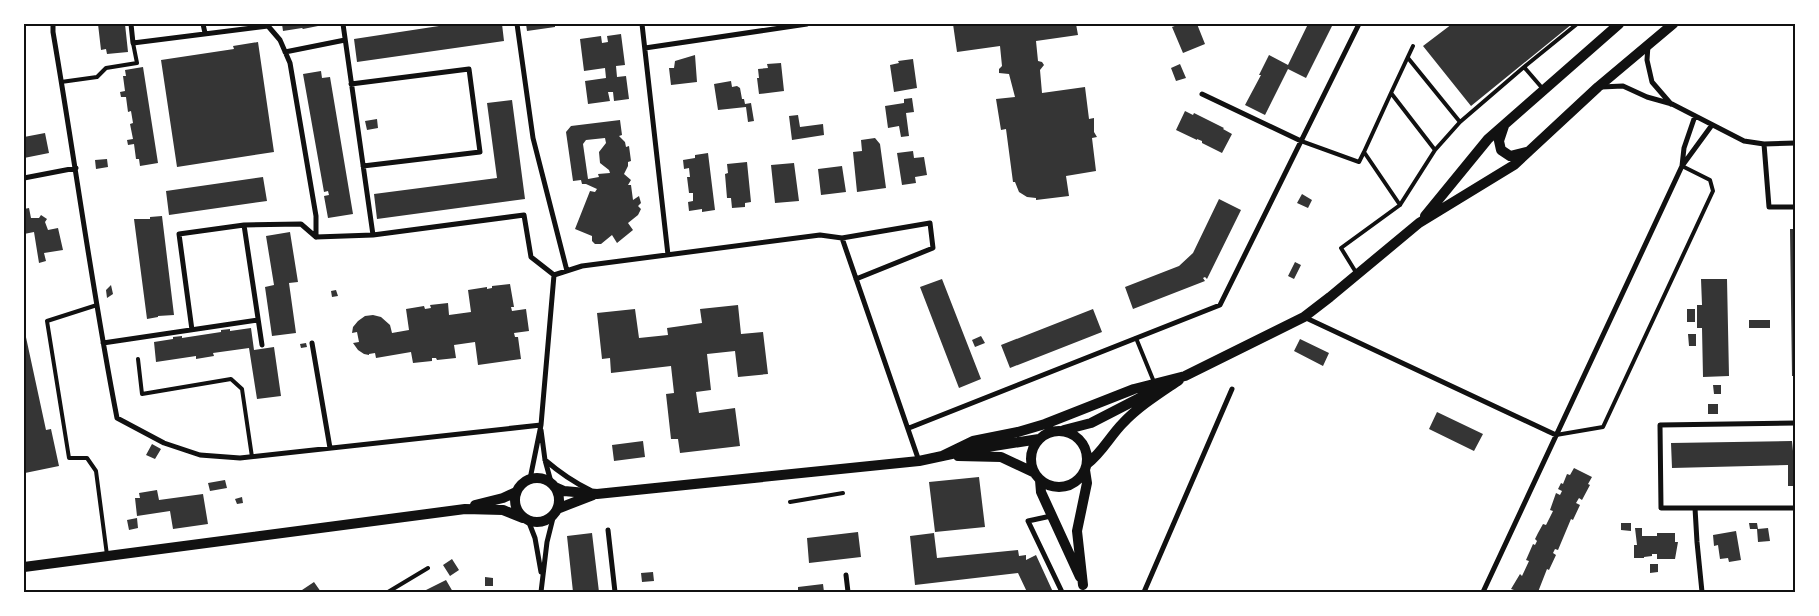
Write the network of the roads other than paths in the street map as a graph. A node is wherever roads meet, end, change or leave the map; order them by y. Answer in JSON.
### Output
{"nodes":[{"id":1,"x":53,"y":24,"type":"edge"},
{"id":2,"x":131,"y":24,"type":"edge"},
{"id":3,"x":204,"y":24,"type":"edge"},
{"id":4,"x":343,"y":24,"type":"edge"},
{"id":5,"x":517,"y":24,"type":"edge"},
{"id":6,"x":642,"y":24,"type":"edge"},
{"id":7,"x":807,"y":24,"type":"edge"},
{"id":8,"x":1359,"y":24,"type":"edge"},
{"id":9,"x":1577,"y":24,"type":"edge"},
{"id":10,"x":1619,"y":24,"type":"edge"},
{"id":11,"x":1673,"y":24,"type":"edge"},
{"id":12,"x":205,"y":34,"type":"junction"},
{"id":13,"x":345,"y":40,"type":"junction"},
{"id":14,"x":133,"y":43,"type":"junction"},
{"id":15,"x":1648,"y":45,"type":"junction"},
{"id":16,"x":1413,"y":46,"type":"dead end"},
{"id":17,"x":644,"y":48,"type":"junction"},
{"id":18,"x":285,"y":52,"type":"junction"},
{"id":19,"x":1408,"y":58,"type":"junction"},
{"id":20,"x":1524,"y":67,"type":"junction"},
{"id":21,"x":61,"y":82,"type":"junction"},
{"id":22,"x":351,"y":84,"type":"junction"},
{"id":23,"x":1598,"y":87,"type":"junction"},
{"id":24,"x":1543,"y":89,"type":"junction"},
{"id":25,"x":1391,"y":93,"type":"junction"},
{"id":26,"x":1202,"y":94,"type":"dead end"},
{"id":27,"x":1672,"y":104,"type":"junction"},
{"id":28,"x":1695,"y":116,"type":"junction"},
{"id":29,"x":1460,"y":122,"type":"junction"},
{"id":30,"x":1505,"y":122,"type":"junction"},
{"id":31,"x":1712,"y":124,"type":"junction"},
{"id":32,"x":1301,"y":141,"type":"junction"},
{"id":33,"x":1795,"y":143,"type":"edge"},
{"id":34,"x":1764,"y":144,"type":"junction"},
{"id":35,"x":1435,"y":150,"type":"junction"},
{"id":36,"x":1527,"y":151,"type":"junction"},
{"id":37,"x":1364,"y":152,"type":"junction"},
{"id":38,"x":363,"y":166,"type":"junction"},
{"id":39,"x":1682,"y":166,"type":"junction"},
{"id":40,"x":76,"y":168,"type":"junction"},
{"id":41,"x":24,"y":178,"type":"edge"},
{"id":42,"x":1400,"y":204,"type":"junction"},
{"id":43,"x":1795,"y":208,"type":"edge"},
{"id":44,"x":1419,"y":223,"type":"junction"},
{"id":45,"x":244,"y":225,"type":"junction"},
{"id":46,"x":373,"y":235,"type":"junction"},
{"id":47,"x":316,"y":237,"type":"junction"},
{"id":48,"x":842,"y":238,"type":"junction"},
{"id":49,"x":668,"y":256,"type":"junction"},
{"id":50,"x":567,"y":271,"type":"junction"},
{"id":51,"x":554,"y":274,"type":"junction"},
{"id":52,"x":1357,"y":274,"type":"junction"},
{"id":53,"x":856,"y":279,"type":"junction"},
{"id":54,"x":97,"y":305,"type":"junction"},
{"id":55,"x":1304,"y":317,"type":"junction"},
{"id":56,"x":258,"y":320,"type":"junction"},
{"id":57,"x":192,"y":330,"type":"junction"},
{"id":58,"x":1136,"y":338,"type":"junction"},
{"id":59,"x":104,"y":343,"type":"junction"},
{"id":60,"x":312,"y":343,"type":"dead end"},
{"id":61,"x":262,"y":345,"type":"dead end"},
{"id":62,"x":138,"y":359,"type":"dead end"},
{"id":63,"x":1185,"y":376,"type":"junction"},
{"id":64,"x":1154,"y":384,"type":"junction"},
{"id":65,"x":1232,"y":390,"type":"dead end"},
{"id":66,"x":1795,"y":423,"type":"edge"},
{"id":67,"x":541,"y":424,"type":"junction"},
{"id":68,"x":909,"y":428,"type":"junction"},
{"id":69,"x":1060,"y":431,"type":"junction"},
{"id":70,"x":1556,"y":435,"type":"junction"},
{"id":71,"x":1039,"y":438,"type":"junction"},
{"id":72,"x":330,"y":448,"type":"junction"},
{"id":73,"x":942,"y":456,"type":"junction"},
{"id":74,"x":252,"y":457,"type":"junction"},
{"id":75,"x":545,"y":460,"type":"junction"},
{"id":76,"x":920,"y":461,"type":"junction"},
{"id":77,"x":1086,"y":467,"type":"junction"},
{"id":78,"x":1037,"y":476,"type":"junction"},
{"id":79,"x":530,"y":478,"type":"junction"},
{"id":80,"x":553,"y":484,"type":"junction"},
{"id":81,"x":516,"y":492,"type":"junction"},
{"id":82,"x":843,"y":493,"type":"dead end"},
{"id":83,"x":597,"y":494,"type":"junction"},
{"id":84,"x":790,"y":502,"type":"dead end"},
{"id":85,"x":1695,"y":508,"type":"junction"},
{"id":86,"x":1795,"y":508,"type":"edge"},
{"id":87,"x":465,"y":509,"type":"junction"},
{"id":88,"x":556,"y":512,"type":"junction"},
{"id":89,"x":1052,"y":516,"type":"junction"},
{"id":90,"x":526,"y":519,"type":"junction"},
{"id":91,"x":608,"y":530,"type":"dead end"},
{"id":92,"x":107,"y":556,"type":"junction"},
{"id":93,"x":24,"y":567,"type":"edge"},
{"id":94,"x":428,"y":568,"type":"dead end"},
{"id":95,"x":846,"y":576,"type":"dead end"},
{"id":96,"x":542,"y":577,"type":"junction"},
{"id":97,"x":388,"y":592,"type":"edge"},
{"id":98,"x":541,"y":592,"type":"edge"},
{"id":99,"x":614,"y":592,"type":"edge"},
{"id":100,"x":848,"y":592,"type":"edge"},
{"id":101,"x":1062,"y":592,"type":"edge"},
{"id":102,"x":1144,"y":592,"type":"edge"},
{"id":103,"x":1483,"y":592,"type":"edge"},
{"id":104,"x":1702,"y":592,"type":"edge"}],
"edges":[{"from":1,"to":21,"type":"street"},
{"from":2,"to":14,"type":"street"},
{"from":3,"to":12,"type":"street"},
{"from":4,"to":13,"type":"street"},
{"from":5,"to":50,"type":"street"},
{"from":6,"to":17,"type":"street"},
{"from":7,"to":17,"type":"street"},
{"from":8,"to":32,"type":"street"},
{"from":9,"to":20,"type":"lane"},
{"from":10,"to":24,"type":"main road"},
{"from":11,"to":15,"type":"main road"},
{"from":12,"to":14,"type":"street"},
{"from":12,"to":18,"type":"street"},
{"from":13,"to":18,"type":"street"},
{"from":13,"to":22,"type":"street"},
{"from":14,"to":21,"type":"lane"},
{"from":15,"to":23,"type":"main road"},
{"from":15,"to":27,"type":"street"},
{"from":16,"to":19,"type":"lane"},
{"from":17,"to":49,"type":"street"},
{"from":18,"to":47,"type":"street"},
{"from":19,"to":25,"type":"lane"},
{"from":19,"to":29,"type":"lane"},
{"from":20,"to":24,"type":"lane"},
{"from":20,"to":29,"type":"lane"},
{"from":21,"to":40,"type":"street"},
{"from":22,"to":38,"type":"street"},
{"from":22,"to":38,"type":"street"},
{"from":23,"to":27,"type":"street"},
{"from":23,"to":36,"type":"main road"},
{"from":24,"to":30,"type":"main road"},
{"from":25,"to":35,"type":"lane"},
{"from":25,"to":37,"type":"lane"},
{"from":26,"to":32,"type":"street"},
{"from":27,"to":28,"type":"street"},
{"from":28,"to":31,"type":"street"},
{"from":28,"to":39,"type":"street"},
{"from":29,"to":35,"type":"lane"},
{"from":30,"to":36,"type":"main road"},
{"from":30,"to":44,"type":"main road"},
{"from":31,"to":34,"type":"street"},
{"from":31,"to":39,"type":"street"},
{"from":32,"to":37,"type":"lane"},
{"from":32,"to":58,"type":"street"},
{"from":33,"to":34,"type":"street"},
{"from":34,"to":43,"type":"street"},
{"from":35,"to":42,"type":"lane"},
{"from":36,"to":44,"type":"main road"},
{"from":37,"to":42,"type":"lane"},
{"from":38,"to":46,"type":"street"},
{"from":39,"to":70,"type":"street"},
{"from":39,"to":70,"type":"lane"},
{"from":40,"to":41,"type":"street"},
{"from":40,"to":54,"type":"street"},
{"from":42,"to":52,"type":"lane"},
{"from":44,"to":52,"type":"main road"},
{"from":45,"to":47,"type":"street"},
{"from":45,"to":56,"type":"street"},
{"from":45,"to":57,"type":"street"},
{"from":46,"to":47,"type":"street"},
{"from":46,"to":51,"type":"street"},
{"from":48,"to":49,"type":"street"},
{"from":48,"to":53,"type":"street"},
{"from":48,"to":53,"type":"street"},
{"from":49,"to":50,"type":"street"},
{"from":50,"to":51,"type":"street"},
{"from":51,"to":67,"type":"street"},
{"from":52,"to":55,"type":"main road"},
{"from":53,"to":68,"type":"street"},
{"from":54,"to":59,"type":"street"},
{"from":54,"to":92,"type":"lane"},
{"from":55,"to":63,"type":"main road"},
{"from":55,"to":70,"type":"street"},
{"from":56,"to":57,"type":"street"},
{"from":56,"to":61,"type":"street"},
{"from":57,"to":59,"type":"street"},
{"from":58,"to":64,"type":"lane"},
{"from":58,"to":68,"type":"street"},
{"from":59,"to":74,"type":"street"},
{"from":60,"to":72,"type":"street"},
{"from":62,"to":74,"type":"lane"},
{"from":63,"to":64,"type":"main road"},
{"from":63,"to":69,"type":"main road"},
{"from":63,"to":77,"type":"main road"},
{"from":64,"to":73,"type":"main road"},
{"from":65,"to":102,"type":"street"},
{"from":66,"to":85,"type":"street"},
{"from":67,"to":72,"type":"street"},
{"from":67,"to":75,"type":"street"},
{"from":67,"to":79,"type":"street"},
{"from":68,"to":76,"type":"street"},
{"from":69,"to":71,"type":"main road"},
{"from":69,"to":77,"type":"main road"},
{"from":70,"to":103,"type":"street"},
{"from":71,"to":73,"type":"main road"},
{"from":71,"to":78,"type":"main road"},
{"from":72,"to":74,"type":"street"},
{"from":73,"to":76,"type":"main road"},
{"from":73,"to":78,"type":"main road"},
{"from":75,"to":80,"type":"street"},
{"from":75,"to":83,"type":"street"},
{"from":76,"to":83,"type":"main road"},
{"from":77,"to":78,"type":"main road"},
{"from":77,"to":89,"type":"main road"},
{"from":78,"to":89,"type":"main road"},
{"from":79,"to":80,"type":"main road"},
{"from":79,"to":81,"type":"main road"},
{"from":80,"to":83,"type":"main road"},
{"from":80,"to":88,"type":"main road"},
{"from":81,"to":87,"type":"main road"},
{"from":81,"to":90,"type":"main road"},
{"from":82,"to":84,"type":"lane"},
{"from":83,"to":88,"type":"main road"},
{"from":85,"to":86,"type":"street"},
{"from":85,"to":104,"type":"street"},
{"from":87,"to":90,"type":"main road"},
{"from":87,"to":92,"type":"main road"},
{"from":88,"to":90,"type":"main road"},
{"from":88,"to":96,"type":"street"},
{"from":89,"to":101,"type":"street"},
{"from":90,"to":96,"type":"street"},
{"from":91,"to":99,"type":"street"},
{"from":92,"to":93,"type":"main road"},
{"from":94,"to":97,"type":"lane"},
{"from":95,"to":100,"type":"street"},
{"from":96,"to":98,"type":"street"}]}
